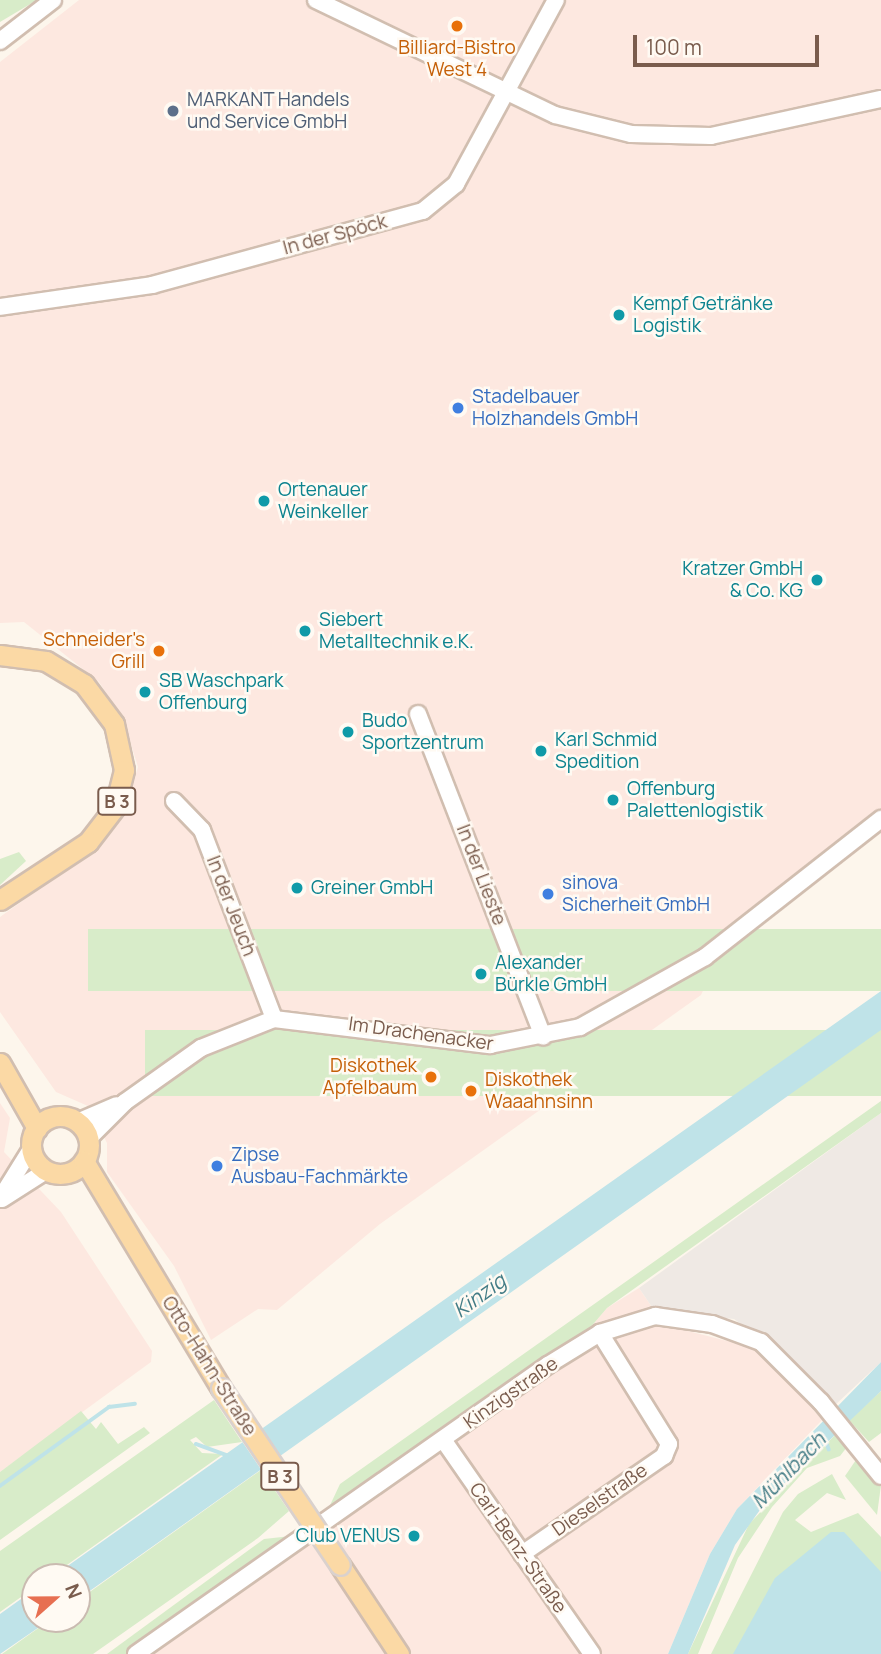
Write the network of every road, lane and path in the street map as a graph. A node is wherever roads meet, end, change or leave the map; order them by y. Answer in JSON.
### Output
{"nodes":[{"id":1,"x":53,"y":0,"type":"edge"},
{"id":2,"x":316,"y":0,"type":"edge"},
{"id":3,"x":556,"y":0,"type":"edge"},
{"id":4,"x":0,"y":41,"type":"edge"},
{"id":5,"x":506,"y":94,"type":"junction"},
{"id":6,"x":881,"y":99,"type":"edge"},
{"id":7,"x":0,"y":307,"type":"edge"},
{"id":8,"x":0,"y":655,"type":"edge"},
{"id":9,"x":418,"y":714,"type":"dead end"},
{"id":10,"x":174,"y":801,"type":"dead end"},
{"id":11,"x":881,"y":819,"type":"edge"},
{"id":12,"x":1,"y":901,"type":"edge"},
{"id":13,"x":274,"y":1019,"type":"junction"},
{"id":14,"x":543,"y":1037,"type":"junction"},
{"id":15,"x":0,"y":1063,"type":"edge"},
{"id":16,"x":125,"y":1102,"type":"junction"},
{"id":17,"x":45,"y":1122,"type":"junction"},
{"id":18,"x":77,"y":1122,"type":"junction"},
{"id":19,"x":88,"y":1139,"type":"junction"},
{"id":20,"x":31,"y":1149,"type":"junction"},
{"id":21,"x":84,"y":1161,"type":"junction"},
{"id":22,"x":46,"y":1171,"type":"junction"},
{"id":23,"x":67,"y":1173,"type":"junction"},
{"id":24,"x":0,"y":1200,"type":"edge"},
{"id":25,"x":113,"y":1216,"type":"junction"},
{"id":26,"x":600,"y":1333,"type":"junction"},
{"id":27,"x":444,"y":1441,"type":"junction"},
{"id":28,"x":881,"y":1476,"type":"edge"},
{"id":29,"x":522,"y":1554,"type":"junction"},
{"id":30,"x":136,"y":1654,"type":"edge"},
{"id":31,"x":399,"y":1654,"type":"edge"},
{"id":32,"x":592,"y":1654,"type":"edge"}],
"edges":[{"from":1,"to":4,"type":"street"},
{"from":2,"to":5,"type":"street"},
{"from":3,"to":5,"type":"street","name":"In der Spöck"},
{"from":5,"to":6,"type":"street"},
{"from":5,"to":7,"type":"street","name":"In der Spöck"},
{"from":8,"to":12,"type":"main road","number":"B 3"},
{"from":9,"to":14,"type":"street","name":"In der Lieste"},
{"from":10,"to":13,"type":"street","name":"In der Jeuch"},
{"from":11,"to":14,"type":"street","name":"Im Drachenacker"},
{"from":13,"to":14,"type":"street","name":"Im Drachenacker"},
{"from":13,"to":16,"type":"street","name":"Im Drachenacker"},
{"from":15,"to":17,"type":"main road"},
{"from":16,"to":18,"type":"street","name":"Im Drachenacker"},
{"from":16,"to":19,"type":"street","name":"Im Drachenacker"},
{"from":17,"to":18,"type":"main road"},
{"from":17,"to":20,"type":"main road"},
{"from":18,"to":19,"type":"main road"},
{"from":19,"to":21,"type":"main road"},
{"from":20,"to":22,"type":"main road"},
{"from":20,"to":24,"type":"street"},
{"from":21,"to":23,"type":"main road"},
{"from":21,"to":25,"type":"main road","name":"Otto-Hahn-Straße","number":"B 3"},
{"from":22,"to":23,"type":"main road"},
{"from":22,"to":24,"type":"street"},
{"from":23,"to":25,"type":"main road","name":"Otto-Hahn-Straße","number":"B 3"},
{"from":25,"to":31,"type":"main road","name":"Otto-Hahn-Straße","number":"B 3","bridge":true},
{"from":26,"to":27,"type":"street","name":"Kinzigstraße"},
{"from":26,"to":28,"type":"street","name":"Kinzigstraße"},
{"from":26,"to":29,"type":"street","name":"Dieselstraße"},
{"from":27,"to":29,"type":"street","name":"Carl-Benz-Straße"},
{"from":27,"to":30,"type":"street","name":"Kinzigstraße"},
{"from":29,"to":32,"type":"street","name":"Carl-Benz-Straße"}]}
